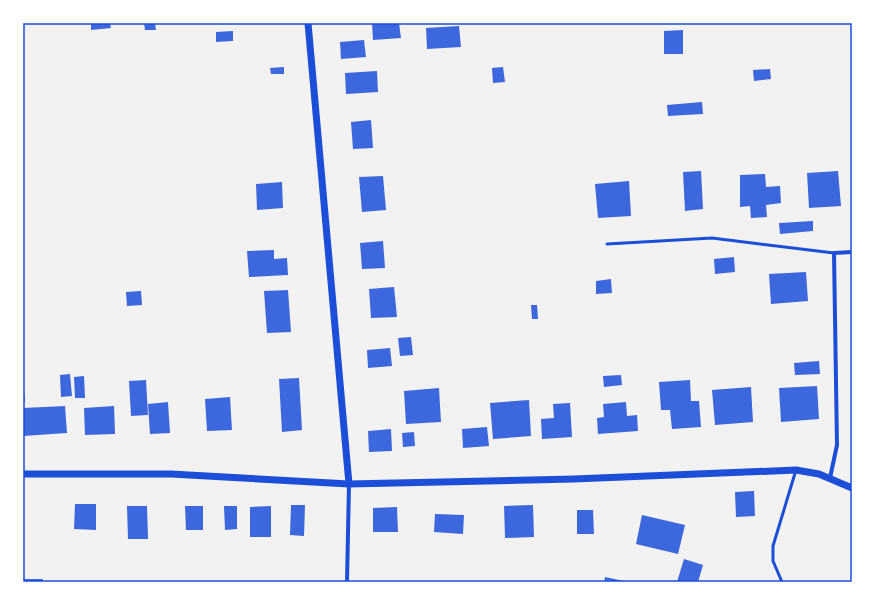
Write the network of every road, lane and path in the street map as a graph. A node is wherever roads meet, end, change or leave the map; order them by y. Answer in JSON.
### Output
{"nodes":[{"id":1,"x":308,"y":23,"type":"edge"},
{"id":2,"x":607,"y":244,"type":"dead end"},
{"id":3,"x":852,"y":252,"type":"edge"},
{"id":4,"x":834,"y":253,"type":"junction"},
{"id":5,"x":796,"y":470,"type":"junction"},
{"id":6,"x":23,"y":474,"type":"edge"},
{"id":7,"x":830,"y":478,"type":"junction"},
{"id":8,"x":349,"y":484,"type":"junction"},
{"id":9,"x":852,"y":488,"type":"edge"},
{"id":10,"x":347,"y":582,"type":"edge"},
{"id":11,"x":782,"y":582,"type":"edge"}],
"edges":[{"from":1,"to":8,"type":"street"},
{"from":2,"to":4,"type":"lane"},
{"from":3,"to":4,"type":"street"},
{"from":4,"to":7,"type":"street"},
{"from":5,"to":7,"type":"street"},
{"from":5,"to":8,"type":"street"},
{"from":5,"to":11,"type":"lane"},
{"from":6,"to":8,"type":"street"},
{"from":7,"to":9,"type":"street"},
{"from":8,"to":10,"type":"street"}]}
